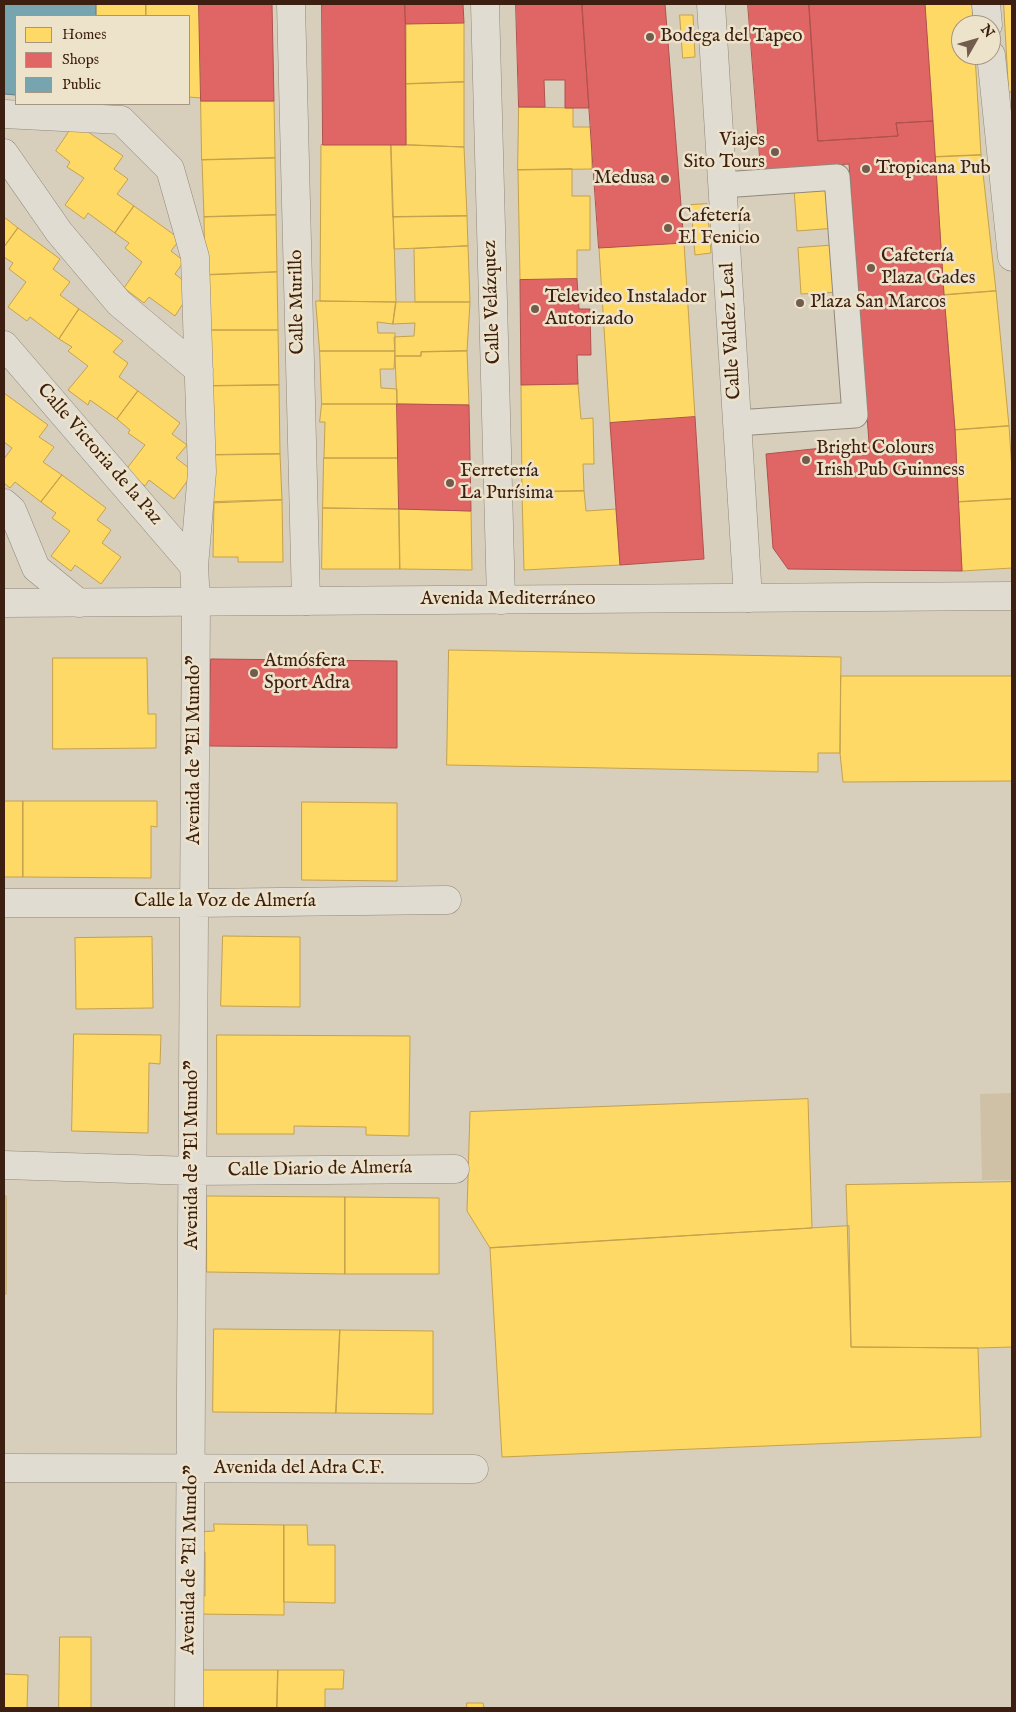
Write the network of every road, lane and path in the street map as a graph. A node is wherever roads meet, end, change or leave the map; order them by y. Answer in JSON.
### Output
{"nodes":[{"id":1,"x":291,"y":4,"type":"edge"},
{"id":2,"x":485,"y":4,"type":"edge"},
{"id":3,"x":711,"y":4,"type":"edge"},
{"id":4,"x":992,"y":65,"type":"edge"},
{"id":5,"x":4,"y":114,"type":"edge"},
{"id":6,"x":4,"y":153,"type":"edge"},
{"id":7,"x":723,"y":185,"type":"junction"},
{"id":8,"x":1012,"y":257,"type":"edge"},
{"id":9,"x":4,"y":345,"type":"edge"},
{"id":10,"x":199,"y":370,"type":"junction"},
{"id":11,"x":737,"y":423,"type":"junction"},
{"id":12,"x":4,"y":503,"type":"edge"},
{"id":13,"x":194,"y":566,"type":"junction"},
{"id":14,"x":1012,"y":596,"type":"edge"},
{"id":15,"x":748,"y":598,"type":"junction"},
{"id":16,"x":501,"y":600,"type":"junction"},
{"id":17,"x":306,"y":601,"type":"junction"},
{"id":18,"x":196,"y":602,"type":"junction"},
{"id":19,"x":79,"y":603,"type":"junction"},
{"id":20,"x":4,"y":604,"type":"edge"},
{"id":21,"x":447,"y":900,"type":"dead end"},
{"id":22,"x":4,"y":903,"type":"edge"},
{"id":23,"x":194,"y":903,"type":"junction"},
{"id":24,"x":4,"y":1165,"type":"edge"},
{"id":25,"x":455,"y":1169,"type":"dead end"},
{"id":26,"x":193,"y":1171,"type":"junction"},
{"id":27,"x":4,"y":1468,"type":"edge"},
{"id":28,"x":192,"y":1468,"type":"junction"},
{"id":29,"x":474,"y":1469,"type":"dead end"},
{"id":30,"x":189,"y":1708,"type":"edge"}],
"edges":[{"from":1,"to":17,"type":"street","name":"Calle Murillo"},
{"from":2,"to":16,"type":"street","name":"Calle Velázquez"},
{"from":3,"to":7,"type":"street","name":"Calle Valdez Leal"},
{"from":4,"to":8,"type":"street"},
{"from":5,"to":10,"type":"street"},
{"from":6,"to":10,"type":"street"},
{"from":7,"to":11,"type":"street","name":"Calle Valdez Leal"},
{"from":7,"to":11,"type":"street"},
{"from":9,"to":13,"type":"street","name":"Calle Victoria de la Paz"},
{"from":10,"to":13,"type":"street"},
{"from":11,"to":15,"type":"street","name":"Calle Valdez Leal"},
{"from":12,"to":19,"type":"street"},
{"from":13,"to":18,"type":"street"},
{"from":14,"to":15,"type":"street","name":"Avenida Mediterráneo"},
{"from":15,"to":16,"type":"street","name":"Avenida Mediterráneo"},
{"from":16,"to":17,"type":"street","name":"Avenida Mediterráneo"},
{"from":17,"to":18,"type":"street","name":"Avenida Mediterráneo"},
{"from":18,"to":19,"type":"street","name":"Avenida Mediterráneo"},
{"from":18,"to":23,"type":"street","name":"Avenida de \"El Mundo\""},
{"from":19,"to":20,"type":"street","name":"Avenida Mediterráneo"},
{"from":21,"to":23,"type":"street","name":"Calle la Voz de Almería"},
{"from":22,"to":23,"type":"street","name":"Calle la Voz de Almería"},
{"from":23,"to":26,"type":"street","name":"Avenida de \"El Mundo\""},
{"from":24,"to":26,"type":"street","name":"Calle Diario de Almería"},
{"from":25,"to":26,"type":"street","name":"Calle Diario de Almería"},
{"from":26,"to":28,"type":"street","name":"Avenida de \"El Mundo\""},
{"from":27,"to":28,"type":"street","name":"Avenida del Adra C.F."},
{"from":28,"to":29,"type":"street","name":"Avenida del Adra C.F."},
{"from":28,"to":30,"type":"street","name":"Avenida de \"El Mundo\""}]}
